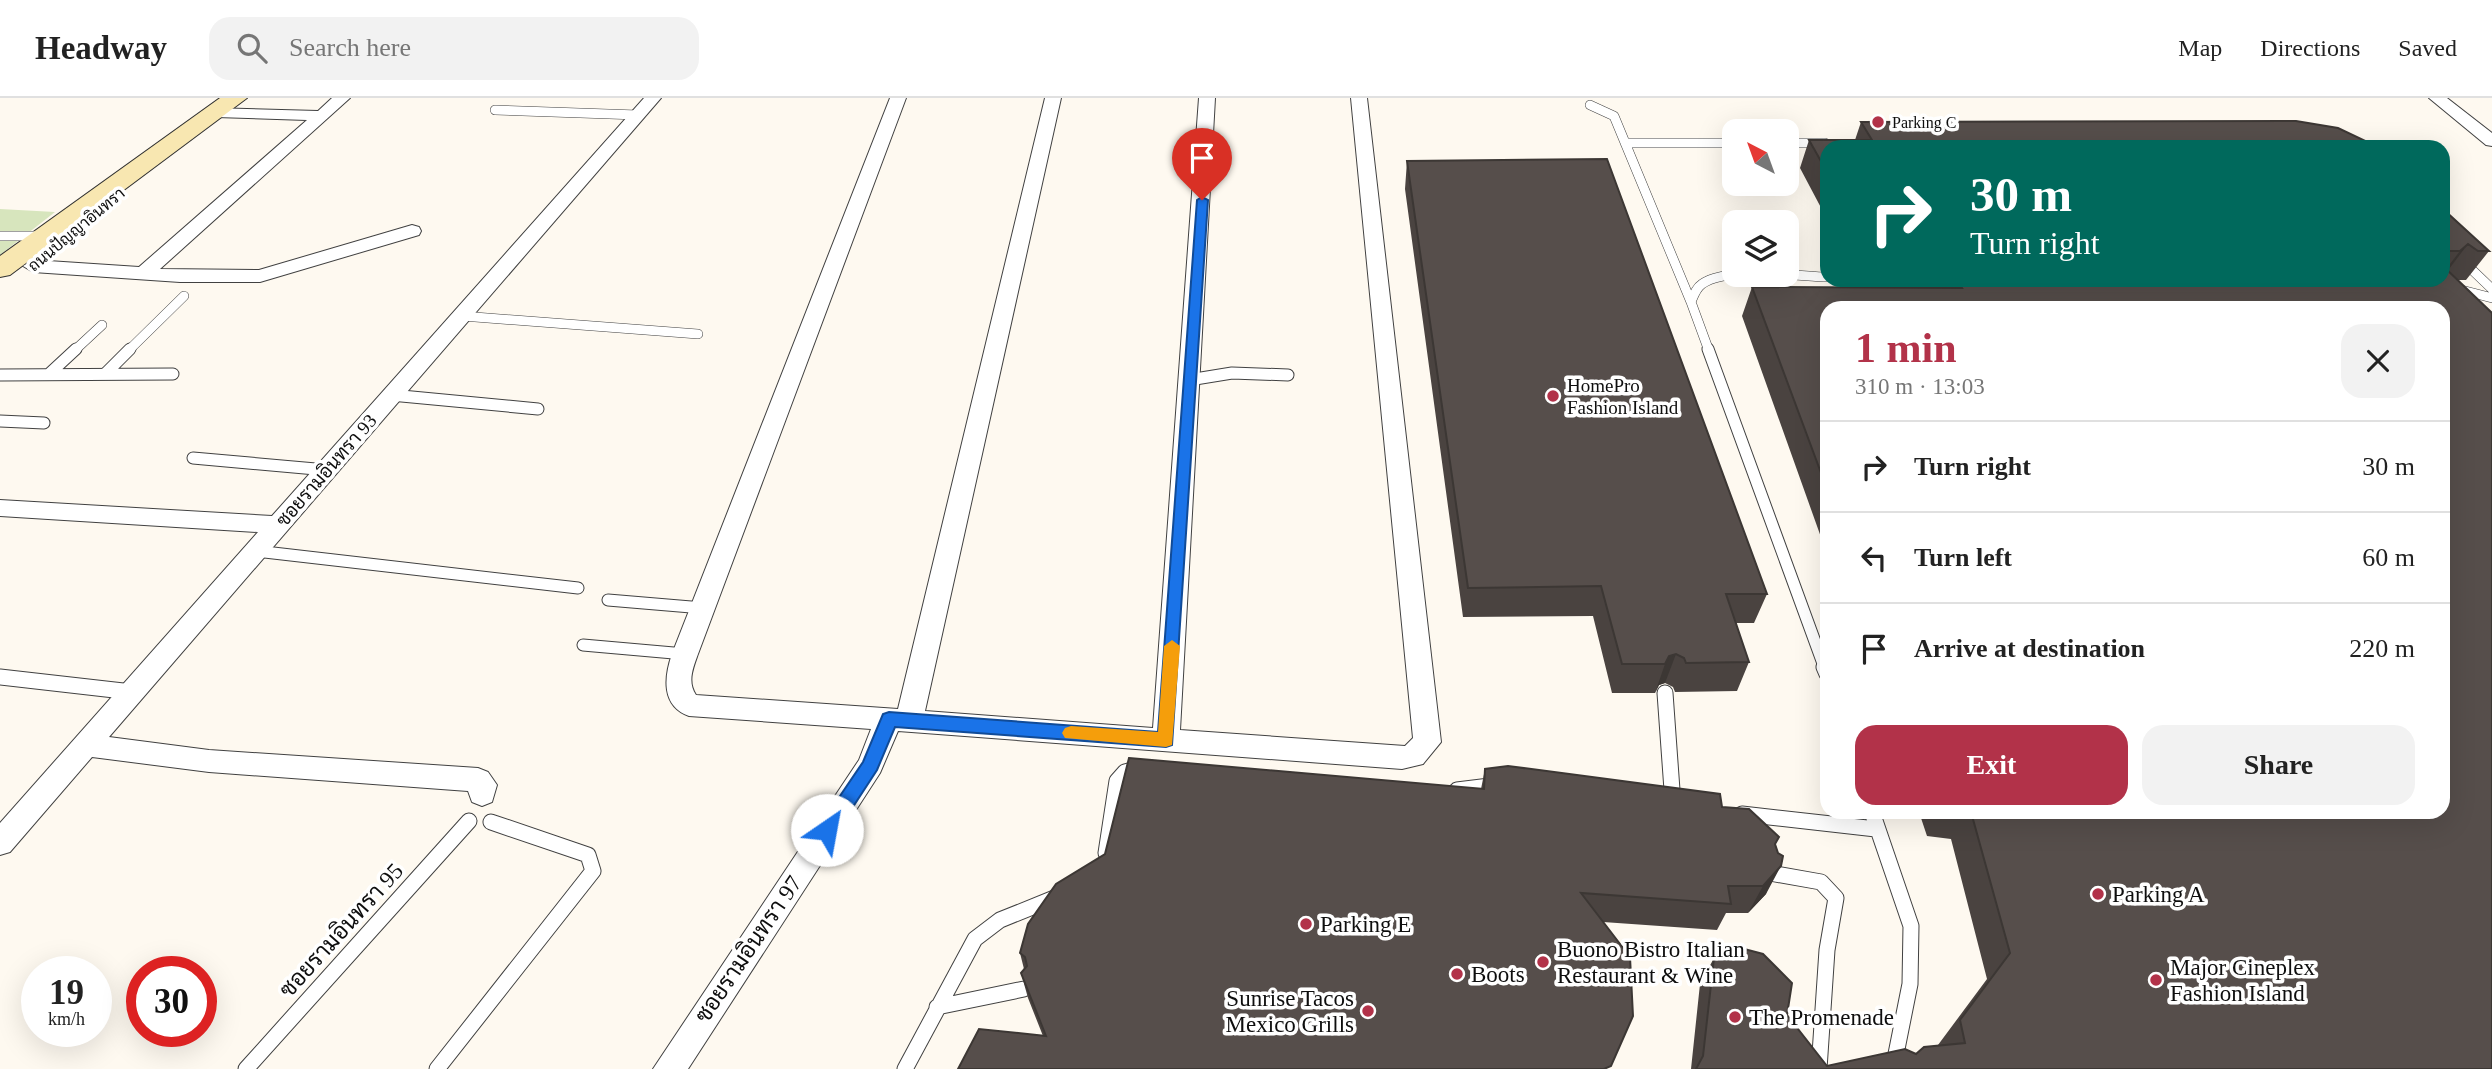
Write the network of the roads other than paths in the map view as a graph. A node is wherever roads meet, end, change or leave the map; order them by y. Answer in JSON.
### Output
{"nodes":[{"id":1,"x":342,"y":98,"type":"edge"},
{"id":2,"x":898,"y":98,"type":"edge"},
{"id":3,"x":1053,"y":98,"type":"edge"},
{"id":4,"x":1206,"y":98,"type":"edge"},
{"id":5,"x":1359,"y":98,"type":"edge"},
{"id":6,"x":2437,"y":98,"type":"edge"},
{"id":7,"x":226,"y":105,"type":"edge"},
{"id":8,"x":1590,"y":105,"type":"dead end"},
{"id":9,"x":646,"y":107,"type":"edge"},
{"id":10,"x":495,"y":110,"type":"dead end"},
{"id":11,"x":321,"y":116,"type":"junction"},
{"id":12,"x":2492,"y":141,"type":"edge"},
{"id":13,"x":1625,"y":143,"type":"junction"},
{"id":14,"x":1722,"y":143,"type":"edge"},
{"id":15,"x":1799,"y":143,"type":"edge"},
{"id":16,"x":1820,"y":143,"type":"edge"},
{"id":17,"x":149,"y":163,"type":"junction"},
{"id":18,"x":412,"y":231,"type":"dead end"},
{"id":19,"x":0,"y":236,"type":"edge"},
{"id":20,"x":44,"y":236,"type":"junction"},
{"id":21,"x":2450,"y":249,"type":"edge"},
{"id":22,"x":33,"y":266,"type":"junction"},
{"id":23,"x":0,"y":269,"type":"edge"},
{"id":24,"x":143,"y":274,"type":"junction"},
{"id":25,"x":1820,"y":277,"type":"edge"},
{"id":26,"x":2444,"y":287,"type":"edge"},
{"id":27,"x":2492,"y":289,"type":"edge"},
{"id":28,"x":0,"y":292,"type":"edge"},
{"id":29,"x":184,"y":296,"type":"dead end"},
{"id":30,"x":2492,"y":298,"type":"edge"},
{"id":31,"x":1691,"y":302,"type":"junction"},
{"id":32,"x":462,"y":316,"type":"junction"},
{"id":33,"x":102,"y":325,"type":"dead end"},
{"id":34,"x":698,"y":334,"type":"dead end"},
{"id":35,"x":49,"y":374,"type":"junction"},
{"id":36,"x":105,"y":374,"type":"junction"},
{"id":37,"x":173,"y":374,"type":"dead end"},
{"id":38,"x":1288,"y":374,"type":"dead end"},
{"id":39,"x":0,"y":375,"type":"edge"},
{"id":40,"x":1189,"y":380,"type":"junction"},
{"id":41,"x":391,"y":395,"type":"junction"},
{"id":42,"x":538,"y":409,"type":"dead end"},
{"id":43,"x":0,"y":421,"type":"edge"},
{"id":44,"x":44,"y":423,"type":"dead end"},
{"id":45,"x":193,"y":458,"type":"dead end"},
{"id":46,"x":327,"y":470,"type":"junction"},
{"id":47,"x":0,"y":508,"type":"edge"},
{"id":48,"x":278,"y":526,"type":"junction"},
{"id":49,"x":256,"y":551,"type":"junction"},
{"id":50,"x":578,"y":588,"type":"dead end"},
{"id":51,"x":608,"y":600,"type":"dead end"},
{"id":52,"x":702,"y":608,"type":"junction"},
{"id":53,"x":583,"y":645,"type":"dead end"},
{"id":54,"x":685,"y":654,"type":"junction"},
{"id":55,"x":1820,"y":655,"type":"edge"},
{"id":56,"x":0,"y":677,"type":"edge"},
{"id":57,"x":134,"y":692,"type":"junction"},
{"id":58,"x":1665,"y":692,"type":"dead end"},
{"id":59,"x":899,"y":720,"type":"junction"},
{"id":60,"x":1166,"y":740,"type":"junction"},
{"id":61,"x":85,"y":745,"type":"junction"},
{"id":62,"x":1151,"y":769,"type":"edge"},
{"id":63,"x":1520,"y":785,"type":"edge"},
{"id":64,"x":1442,"y":792,"type":"edge"},
{"id":65,"x":482,"y":794,"type":"dead end"},
{"id":66,"x":1674,"y":806,"type":"edge"},
{"id":67,"x":1728,"y":812,"type":"edge"},
{"id":68,"x":1874,"y":819,"type":"edge"},
{"id":69,"x":469,"y":821,"type":"dead end"},
{"id":70,"x":491,"y":822,"type":"dead end"},
{"id":71,"x":1876,"y":829,"type":"junction"},
{"id":72,"x":0,"y":843,"type":"edge"},
{"id":73,"x":1102,"y":869,"type":"edge"},
{"id":74,"x":1770,"y":873,"type":"edge"},
{"id":75,"x":1075,"y":890,"type":"edge"},
{"id":76,"x":1024,"y":989,"type":"edge"},
{"id":77,"x":937,"y":1007,"type":"junction"},
{"id":78,"x":1898,"y":1048,"type":"junction"},
{"id":79,"x":246,"y":1069,"type":"edge"},
{"id":80,"x":437,"y":1069,"type":"edge"},
{"id":81,"x":669,"y":1069,"type":"edge"},
{"id":82,"x":905,"y":1069,"type":"edge"},
{"id":83,"x":1819,"y":1069,"type":"edge"},
{"id":84,"x":1893,"y":1069,"type":"edge"},
{"id":85,"x":1900,"y":1069,"type":"edge"}],
"edges":[{"from":1,"to":11,"type":"street"},
{"from":2,"to":52,"type":"street"},
{"from":3,"to":59,"type":"street","name":"ซอยรามอินทรา 97"},
{"from":4,"to":40,"type":"street"},
{"from":5,"to":60,"type":"street"},
{"from":6,"to":12,"type":"street"},
{"from":7,"to":11,"type":"street"},
{"from":7,"to":17,"type":"main road","name":"ถนนปัญญาอินทรา"},
{"from":8,"to":13,"type":"lane"},
{"from":9,"to":10,"type":"lane"},
{"from":9,"to":32,"type":"street","name":"ซอยรามอินทรา 93"},
{"from":11,"to":24,"type":"street"},
{"from":13,"to":14,"type":"lane"},
{"from":13,"to":31,"type":"lane"},
{"from":15,"to":16,"type":"lane"},
{"from":17,"to":20,"type":"main road","name":"ถนนปัญญาอินทรา"},
{"from":17,"to":22,"type":"main road","name":"ถนนปัญญาอินทรา"},
{"from":18,"to":24,"type":"street"},
{"from":19,"to":20,"type":"lane"},
{"from":20,"to":23,"type":"main road","name":"ถนนปัญญาอินทรา"},
{"from":21,"to":27,"type":"lane"},
{"from":22,"to":24,"type":"street"},
{"from":22,"to":28,"type":"main road","name":"ถนนปัญญาอินทรา"},
{"from":25,"to":31,"type":"lane"},
{"from":26,"to":30,"type":"lane"},
{"from":29,"to":36,"type":"lane"},
{"from":31,"to":55,"type":"lane"},
{"from":32,"to":34,"type":"lane"},
{"from":32,"to":41,"type":"street","name":"ซอยรามอินทรา 93"},
{"from":33,"to":35,"type":"lane"},
{"from":35,"to":36,"type":"lane"},
{"from":35,"to":39,"type":"lane"},
{"from":36,"to":37,"type":"lane"},
{"from":38,"to":40,"type":"lane"},
{"from":40,"to":60,"type":"street"},
{"from":41,"to":42,"type":"lane"},
{"from":41,"to":46,"type":"street","name":"ซอยรามอินทรา 93"},
{"from":43,"to":44,"type":"lane"},
{"from":45,"to":46,"type":"lane"},
{"from":46,"to":48,"type":"street","name":"ซอยรามอินทรา 93"},
{"from":47,"to":48,"type":"street"},
{"from":48,"to":49,"type":"street","name":"ซอยรามอินทรา 93"},
{"from":49,"to":50,"type":"lane"},
{"from":49,"to":57,"type":"street","name":"ซอยรามอินทรา 93"},
{"from":51,"to":52,"type":"lane"},
{"from":52,"to":54,"type":"street"},
{"from":53,"to":54,"type":"lane"},
{"from":54,"to":59,"type":"street"},
{"from":56,"to":57,"type":"lane"},
{"from":57,"to":61,"type":"street","name":"ซอยรามอินทรา 93"},
{"from":58,"to":66,"type":"lane"},
{"from":59,"to":60,"type":"street"},
{"from":59,"to":81,"type":"street","name":"ซอยรามอินทรา 97"},
{"from":61,"to":65,"type":"street"},
{"from":61,"to":72,"type":"street","name":"ซอยรามอินทรา 93"},
{"from":62,"to":73,"type":"lane"},
{"from":63,"to":64,"type":"lane"},
{"from":67,"to":71,"type":"lane"},
{"from":68,"to":71,"type":"lane"},
{"from":69,"to":79,"type":"lane","name":"ซอยรามอินทรา 95"},
{"from":70,"to":80,"type":"lane"},
{"from":71,"to":78,"type":"lane"},
{"from":74,"to":83,"type":"lane"},
{"from":75,"to":77,"type":"lane"},
{"from":76,"to":77,"type":"lane"},
{"from":77,"to":82,"type":"lane"},
{"from":78,"to":84,"type":"lane"},
{"from":78,"to":85,"type":"lane"}]}
